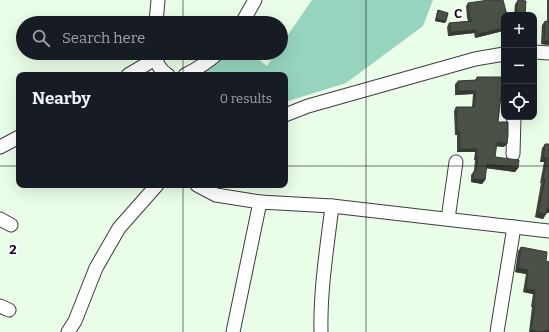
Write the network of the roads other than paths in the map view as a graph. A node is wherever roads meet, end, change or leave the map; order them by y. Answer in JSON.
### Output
{"nodes":[{"id":1,"x":158,"y":0,"type":"edge"},
{"id":2,"x":255,"y":0,"type":"edge"},
{"id":3,"x":157,"y":16,"type":"edge"},
{"id":4,"x":246,"y":16,"type":"edge"},
{"id":5,"x":537,"y":52,"type":"edge"},
{"id":6,"x":549,"y":53,"type":"edge"},
{"id":7,"x":501,"y":55,"type":"edge"},
{"id":8,"x":149,"y":60,"type":"edge"},
{"id":9,"x":157,"y":60,"type":"edge"},
{"id":10,"x":209,"y":60,"type":"edge"},
{"id":11,"x":132,"y":72,"type":"edge"},
{"id":12,"x":163,"y":72,"type":"edge"},
{"id":13,"x":191,"y":72,"type":"edge"},
{"id":14,"x":288,"y":114,"type":"edge"},
{"id":15,"x":514,"y":120,"type":"edge"},
{"id":16,"x":16,"y":139,"type":"edge"},
{"id":17,"x":0,"y":147,"type":"edge"},
{"id":18,"x":513,"y":154,"type":"dead end"},
{"id":19,"x":456,"y":162,"type":"dead end"},
{"id":20,"x":154,"y":188,"type":"edge"},
{"id":21,"x":203,"y":188,"type":"edge"},
{"id":22,"x":260,"y":202,"type":"junction"},
{"id":23,"x":332,"y":206,"type":"junction"},
{"id":24,"x":448,"y":219,"type":"junction"},
{"id":25,"x":514,"y":227,"type":"junction"},
{"id":26,"x":549,"y":231,"type":"edge"},
{"id":27,"x":68,"y":332,"type":"edge"},
{"id":28,"x":233,"y":332,"type":"edge"},
{"id":29,"x":321,"y":332,"type":"edge"},
{"id":30,"x":497,"y":332,"type":"edge"}],
"edges":[{"from":1,"to":3,"type":"street"},
{"from":2,"to":4,"type":"street"},
{"from":5,"to":6,"type":"street"},
{"from":7,"to":14,"type":"street"},
{"from":8,"to":11,"type":"street"},
{"from":9,"to":12,"type":"street"},
{"from":10,"to":13,"type":"street"},
{"from":15,"to":18,"type":"street"},
{"from":16,"to":17,"type":"street"},
{"from":19,"to":24,"type":"street"},
{"from":20,"to":27,"type":"street"},
{"from":21,"to":22,"type":"street"},
{"from":22,"to":23,"type":"street"},
{"from":22,"to":28,"type":"street"},
{"from":23,"to":24,"type":"street"},
{"from":23,"to":29,"type":"street"},
{"from":24,"to":25,"type":"street"},
{"from":25,"to":26,"type":"street"},
{"from":25,"to":30,"type":"street"}]}
